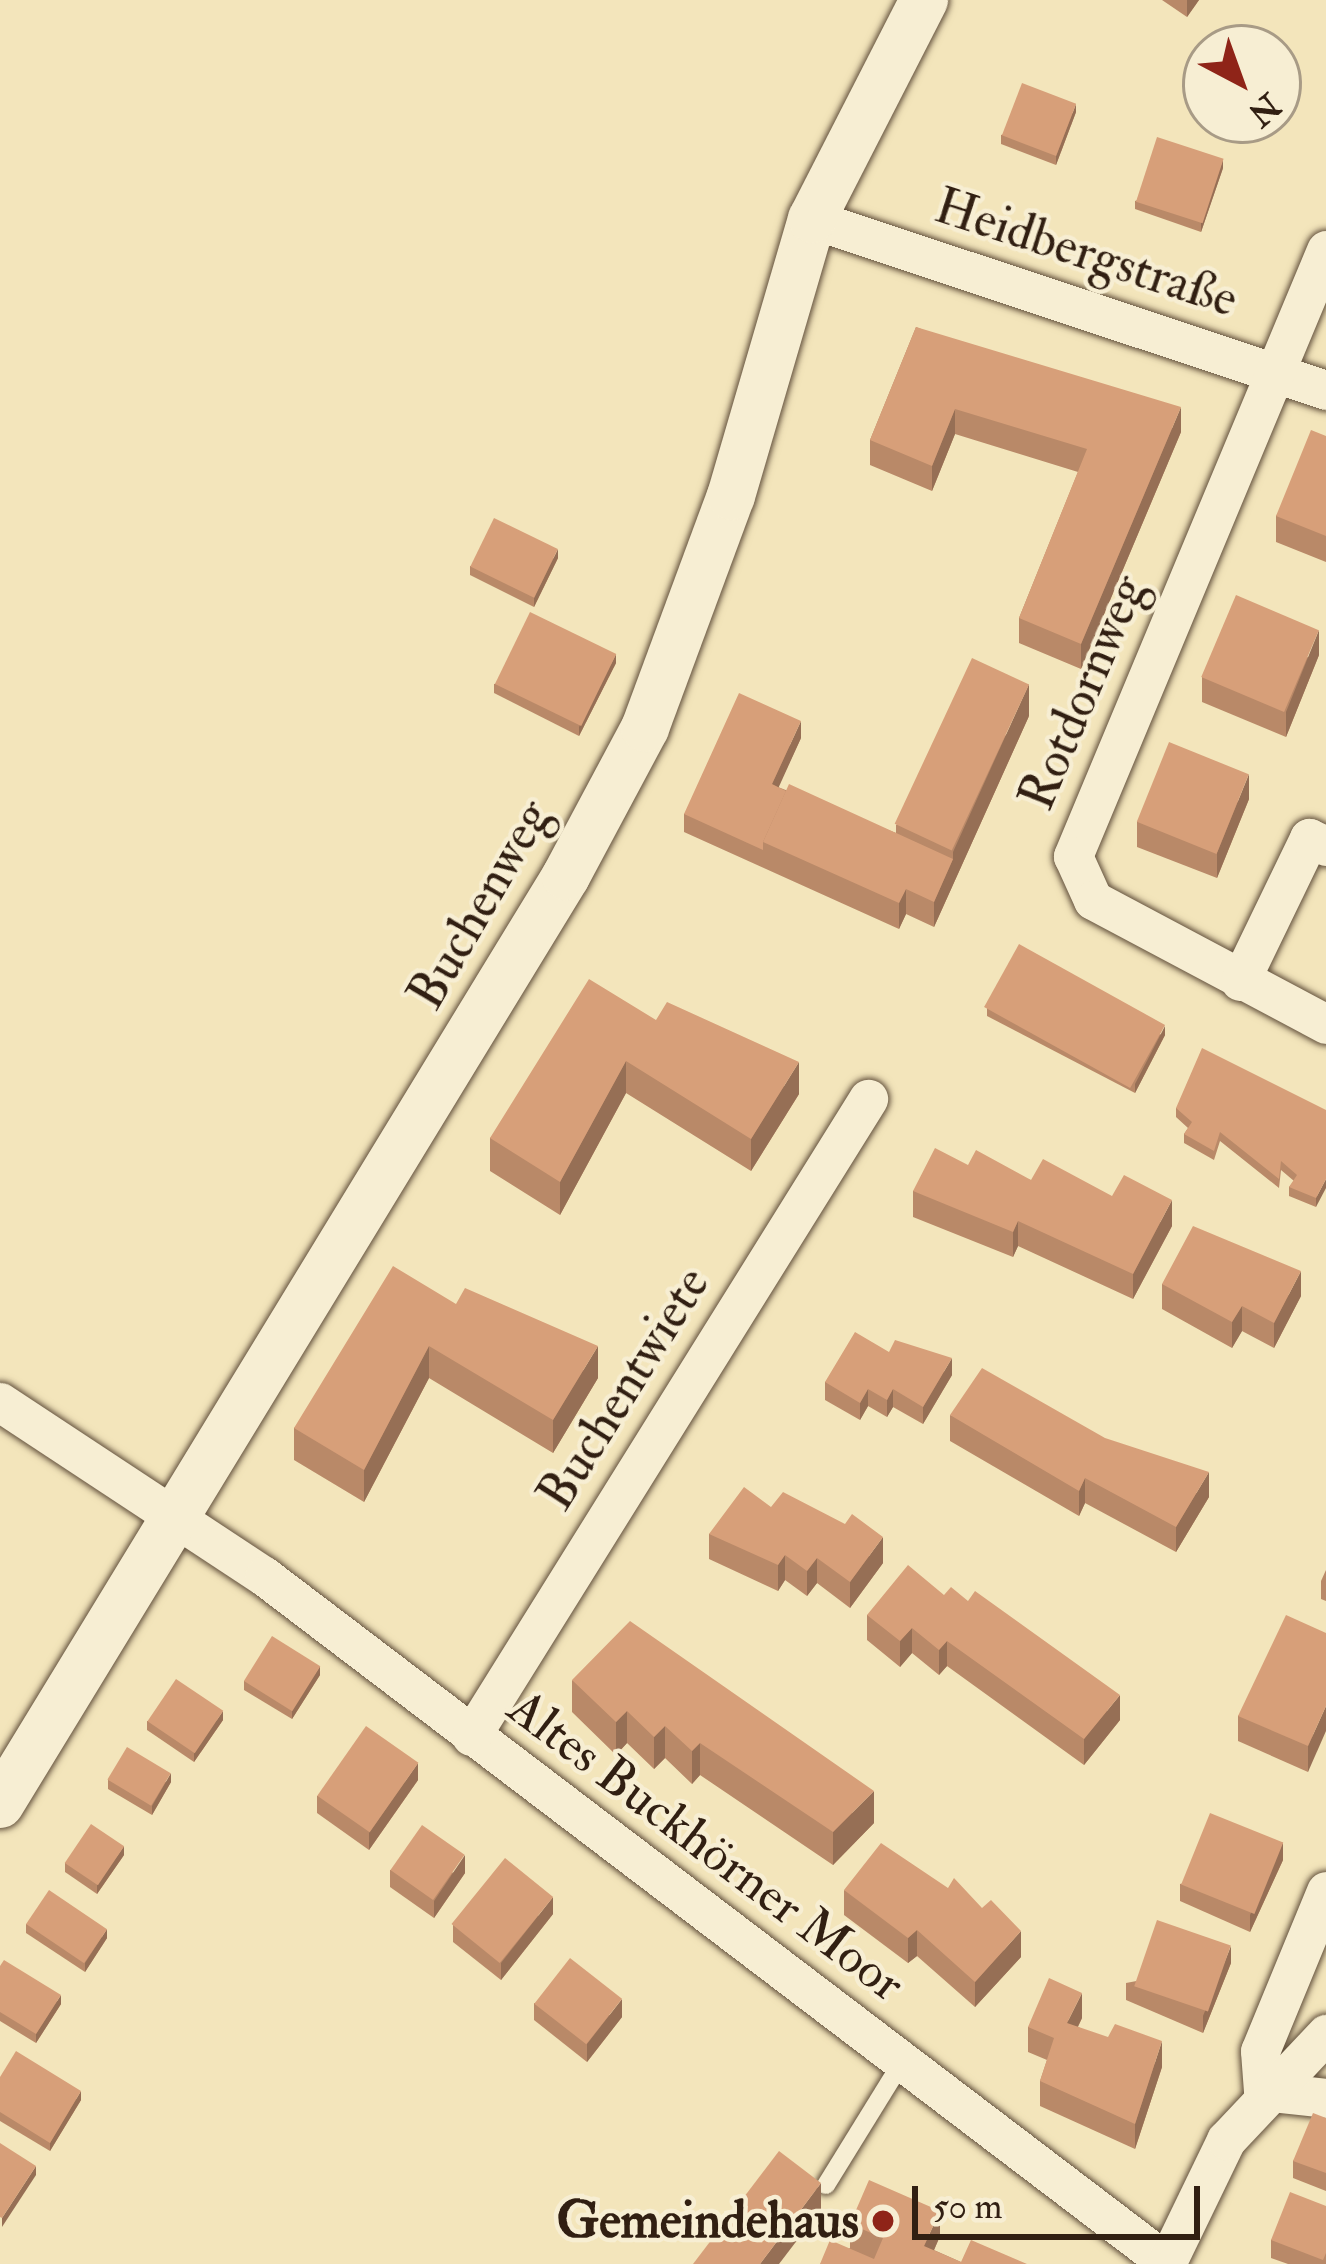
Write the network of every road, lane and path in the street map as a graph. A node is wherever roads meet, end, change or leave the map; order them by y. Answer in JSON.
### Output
{"nodes":[{"id":1,"x":924,"y":0,"type":"edge"},
{"id":2,"x":812,"y":219,"type":"junction"},
{"id":3,"x":1326,"y":250,"type":"edge"},
{"id":4,"x":1276,"y":373,"type":"junction"},
{"id":5,"x":1326,"y":390,"type":"edge"},
{"id":6,"x":1326,"y":846,"type":"edge"},
{"id":7,"x":1240,"y":981,"type":"junction"},
{"id":8,"x":1326,"y":1024,"type":"edge"},
{"id":9,"x":868,"y":1100,"type":"dead end"},
{"id":10,"x":0,"y":1402,"type":"edge"},
{"id":11,"x":179,"y":1519,"type":"junction"},
{"id":12,"x":471,"y":1736,"type":"junction"},
{"id":13,"x":0,"y":1804,"type":"edge"},
{"id":14,"x":1326,"y":1891,"type":"edge"},
{"id":15,"x":1326,"y":2034,"type":"edge"},
{"id":16,"x":902,"y":2062,"type":"junction"},
{"id":17,"x":1263,"y":2091,"type":"junction"},
{"id":18,"x":1326,"y":2098,"type":"edge"},
{"id":19,"x":826,"y":2186,"type":"edge"},
{"id":20,"x":1166,"y":2263,"type":"edge"}],
"edges":[{"from":1,"to":2,"type":"street","name":"Buchenweg"},
{"from":2,"to":4,"type":"street","name":"Heidbergstraße"},
{"from":2,"to":11,"type":"street","name":"Buchenweg"},
{"from":3,"to":4,"type":"street","name":"Rotdornweg"},
{"from":4,"to":5,"type":"street","name":"Heidbergstraße"},
{"from":4,"to":7,"type":"street","name":"Rotdornweg"},
{"from":6,"to":7,"type":"street"},
{"from":7,"to":8,"type":"street","name":"Rotdornweg"},
{"from":9,"to":12,"type":"street","name":"Buchentwiete"},
{"from":10,"to":11,"type":"street","name":"Altes Buckhörner Moor"},
{"from":11,"to":12,"type":"street","name":"Altes Buckhörner Moor"},
{"from":11,"to":13,"type":"street","name":"Buchenweg"},
{"from":12,"to":16,"type":"street","name":"Altes Buckhörner Moor"},
{"from":14,"to":17,"type":"street"},
{"from":15,"to":17,"type":"street"},
{"from":16,"to":19,"type":"lane"},
{"from":16,"to":20,"type":"street","name":"Altes Buckhörner Moor"},
{"from":17,"to":18,"type":"street"},
{"from":17,"to":20,"type":"street"}]}
